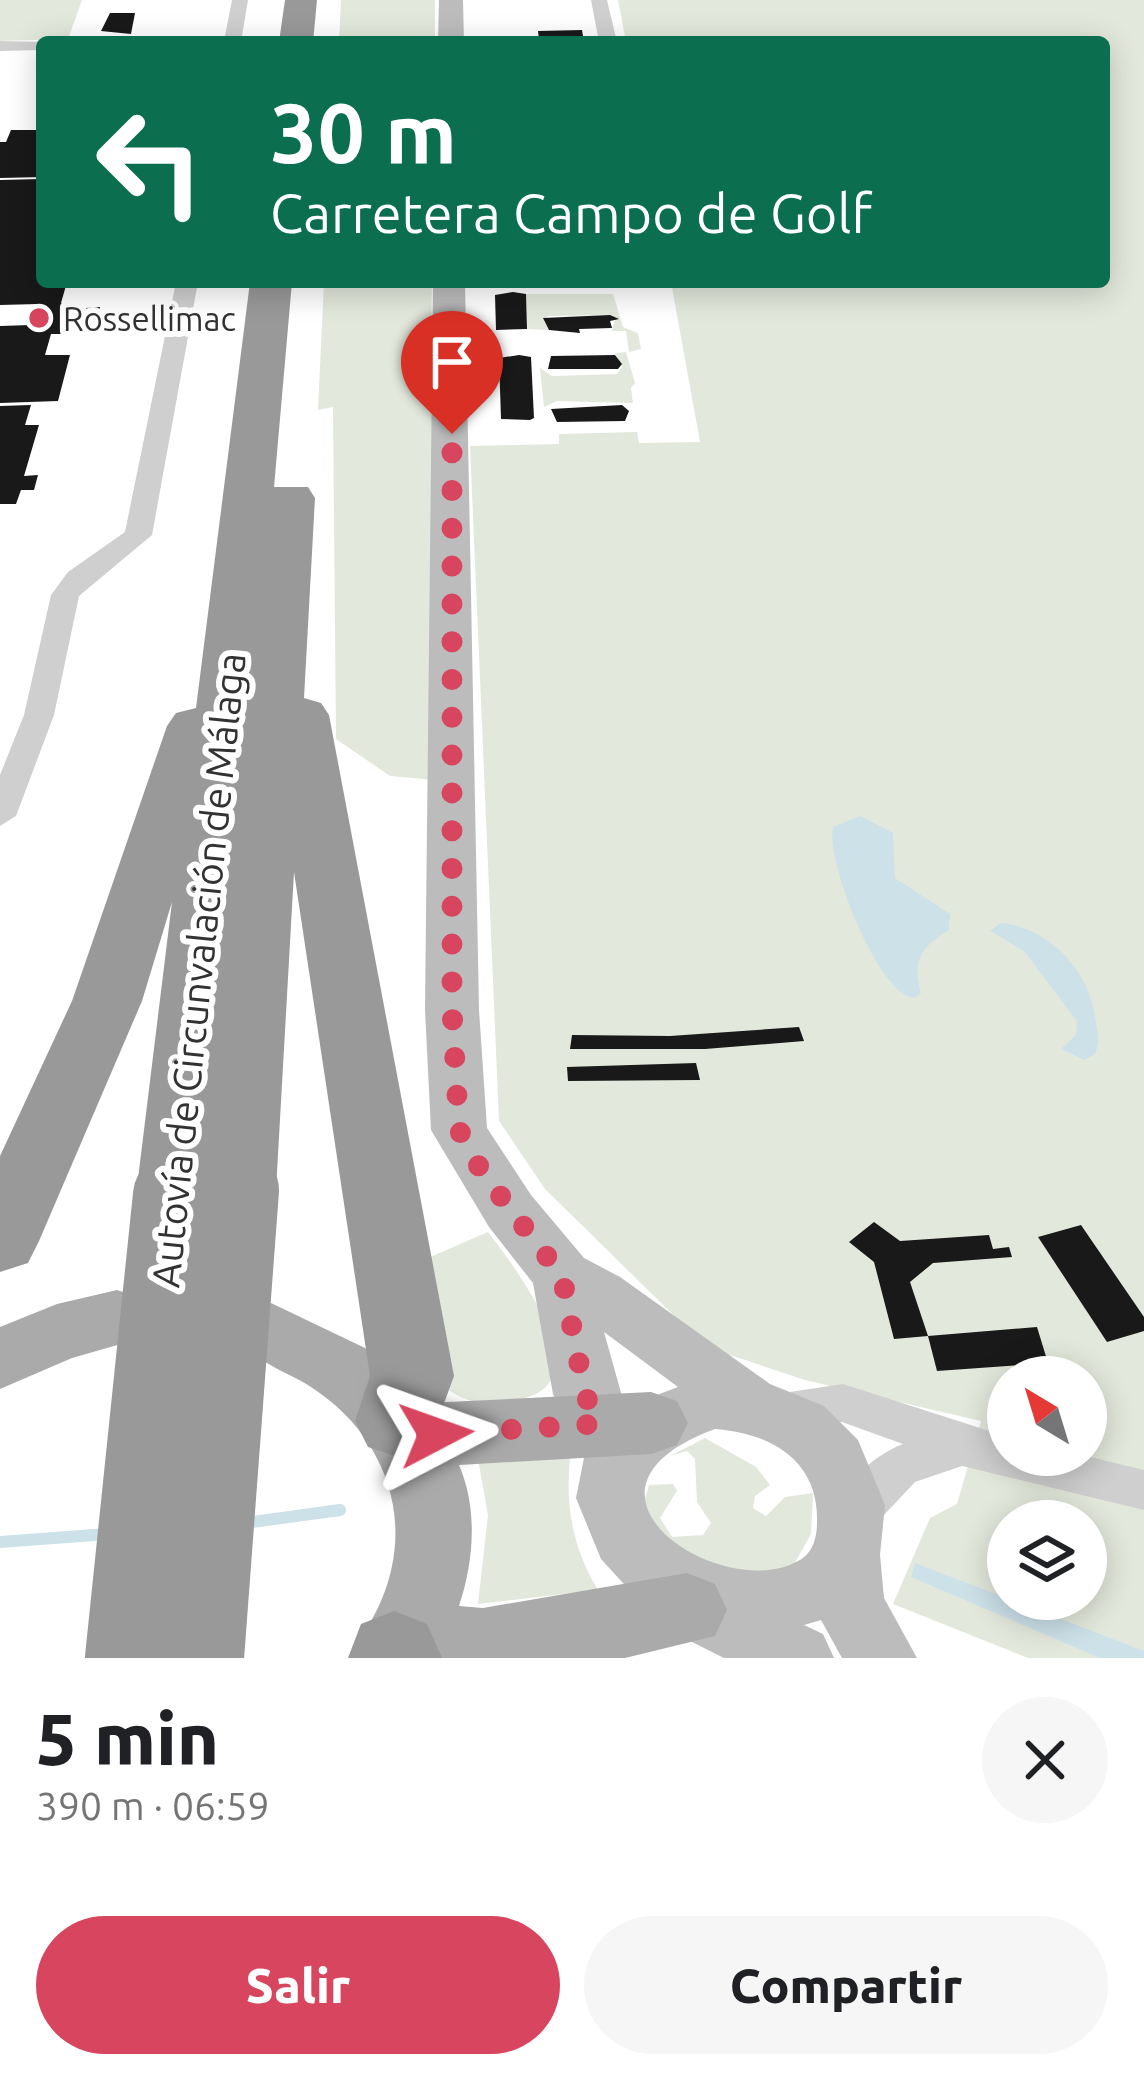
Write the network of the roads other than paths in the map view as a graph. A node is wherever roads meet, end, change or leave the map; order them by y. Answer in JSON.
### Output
{"nodes":[{"id":1,"x":240,"y":0,"type":"edge"},
{"id":2,"x":301,"y":0,"type":"edge"},
{"id":3,"x":327,"y":0,"type":"edge"},
{"id":4,"x":451,"y":0,"type":"edge"},
{"id":5,"x":599,"y":0,"type":"edge"},
{"id":6,"x":233,"y":36,"type":"edge"},
{"id":7,"x":297,"y":36,"type":"edge"},
{"id":8,"x":324,"y":36,"type":"edge"},
{"id":9,"x":451,"y":36,"type":"edge"},
{"id":10,"x":607,"y":36,"type":"edge"},
{"id":11,"x":36,"y":45,"type":"edge"},
{"id":12,"x":0,"y":46,"type":"edge"},
{"id":13,"x":186,"y":288,"type":"edge"},
{"id":14,"x":272,"y":288,"type":"edge"},
{"id":15,"x":305,"y":288,"type":"edge"},
{"id":16,"x":449,"y":288,"type":"edge"},
{"id":17,"x":257,"y":633,"type":"junction"},
{"id":18,"x":0,"y":816,"type":"edge"},
{"id":19,"x":75,"y":1073,"type":"junction"},
{"id":20,"x":0,"y":1178,"type":"edge"},
{"id":21,"x":206,"y":1193,"type":"junction"},
{"id":22,"x":0,"y":1241,"type":"edge"},
{"id":23,"x":562,"y":1276,"type":"junction"},
{"id":24,"x":117,"y":1318,"type":"dead end"},
{"id":25,"x":271,"y":1332,"type":"dead end"},
{"id":26,"x":0,"y":1359,"type":"edge"},
{"id":27,"x":760,"y":1407,"type":"junction"},
{"id":28,"x":403,"y":1429,"type":"junction"},
{"id":29,"x":622,"y":1435,"type":"junction"},
{"id":30,"x":962,"y":1446,"type":"junction"},
{"id":31,"x":1144,"y":1490,"type":"edge"},
{"id":32,"x":849,"y":1535,"type":"junction"},
{"id":33,"x":700,"y":1613,"type":"junction"},
{"id":34,"x":396,"y":1653,"type":"edge"},
{"id":35,"x":126,"y":1658,"type":"edge"},
{"id":36,"x":203,"y":1658,"type":"edge"},
{"id":37,"x":798,"y":1658,"type":"edge"},
{"id":38,"x":880,"y":1658,"type":"edge"}],
"edges":[{"from":1,"to":6,"type":"street"},
{"from":2,"to":7,"type":"highway"},
{"from":3,"to":8,"type":"highway"},
{"from":4,"to":9,"type":"street"},
{"from":5,"to":10,"type":"street"},
{"from":11,"to":12,"type":"street"},
{"from":13,"to":18,"type":"street"},
{"from":14,"to":17,"type":"highway","name":"Autovía de Circunvalación de Málaga"},
{"from":15,"to":17,"type":"highway","name":"Autovía de Circunvalación de Málaga"},
{"from":16,"to":23,"type":"street"},
{"from":17,"to":19,"type":"highway"},
{"from":17,"to":21,"type":"highway","name":"Autovía de Circunvalación de Málaga"},
{"from":17,"to":28,"type":"highway"},
{"from":19,"to":20,"type":"street"},
{"from":19,"to":22,"type":"highway"},
{"from":21,"to":35,"type":"highway","name":"Autovía de Circunvalación de Málaga","bridge":true},
{"from":21,"to":36,"type":"highway","name":"Autovía de Circunvalación de Málaga","bridge":true},
{"from":23,"to":27,"type":"street"},
{"from":23,"to":29,"type":"street"},
{"from":24,"to":26,"type":"main road"},
{"from":25,"to":28,"type":"main road"},
{"from":27,"to":29,"type":"street"},
{"from":27,"to":30,"type":"street"},
{"from":27,"to":32,"type":"street"},
{"from":28,"to":29,"type":"main road"},
{"from":28,"to":34,"type":"main road"},
{"from":29,"to":33,"type":"street"},
{"from":30,"to":31,"type":"street"},
{"from":30,"to":32,"type":"street"},
{"from":32,"to":33,"type":"street"},
{"from":32,"to":38,"type":"street"},
{"from":33,"to":34,"type":"main road"},
{"from":33,"to":37,"type":"street"}]}
